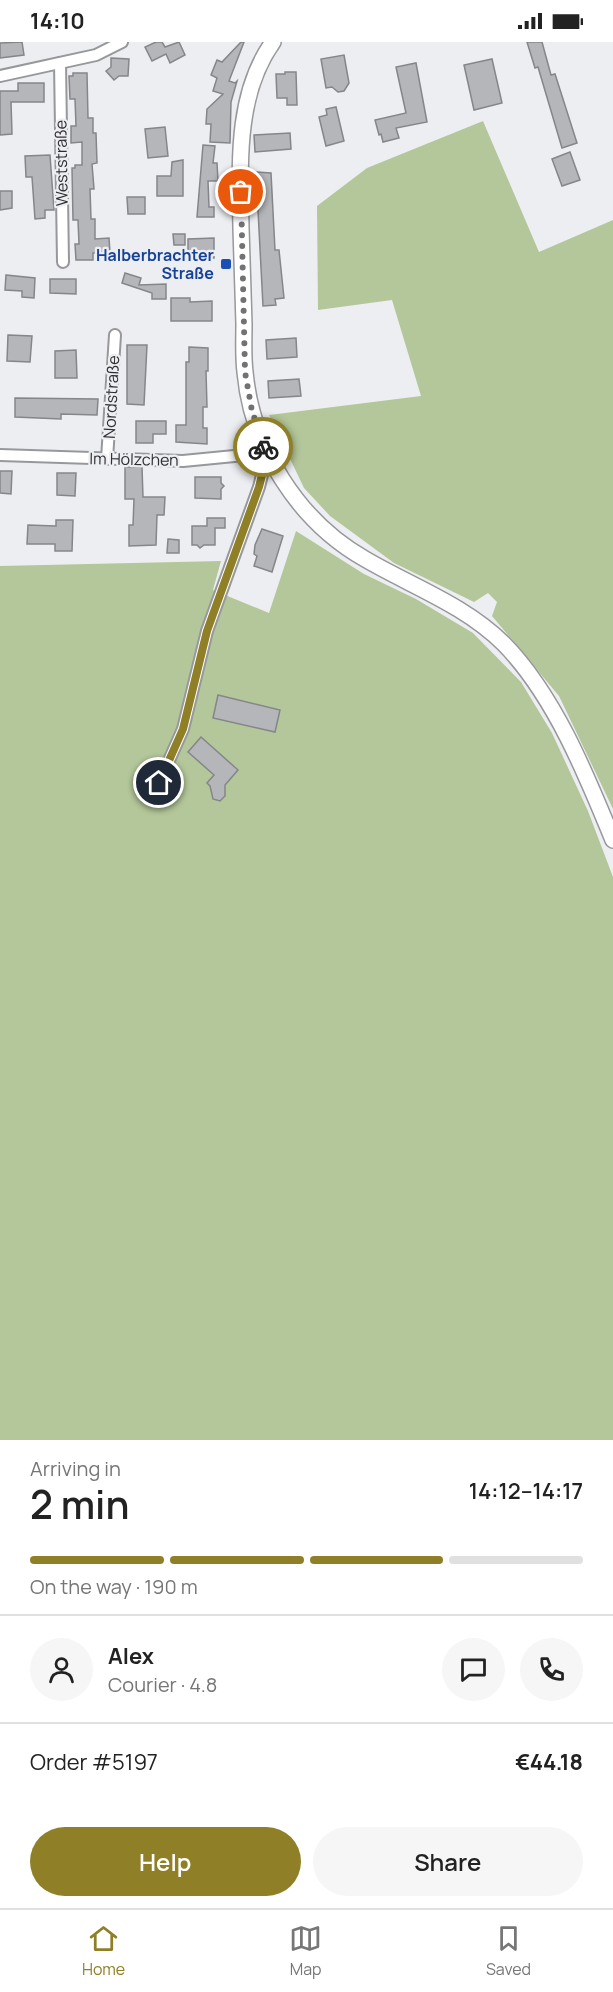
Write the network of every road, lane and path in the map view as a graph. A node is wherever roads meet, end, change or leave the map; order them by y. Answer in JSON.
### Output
{"nodes":[{"id":1,"x":122,"y":42,"type":"edge"},
{"id":2,"x":273,"y":42,"type":"edge"},
{"id":3,"x":60,"y":63,"type":"junction"},
{"id":4,"x":0,"y":76,"type":"edge"},
{"id":5,"x":63,"y":262,"type":"dead end"},
{"id":6,"x":115,"y":335,"type":"dead end"},
{"id":7,"x":259,"y":450,"type":"junction"},
{"id":8,"x":0,"y":455,"type":"edge"},
{"id":9,"x":107,"y":459,"type":"junction"},
{"id":10,"x":159,"y":783,"type":"dead end"},
{"id":11,"x":613,"y":840,"type":"edge"}],
"edges":[{"from":1,"to":3,"type":"street"},
{"from":2,"to":7,"type":"main road"},
{"from":3,"to":4,"type":"street"},
{"from":3,"to":5,"type":"street","name":"Weststraße"},
{"from":6,"to":9,"type":"street","name":"Nordstraße"},
{"from":7,"to":9,"type":"street","name":"Im Hölzchen"},
{"from":7,"to":10,"type":"street"},
{"from":7,"to":11,"type":"main road"},
{"from":8,"to":9,"type":"street","name":"Im Hölzchen"}]}
